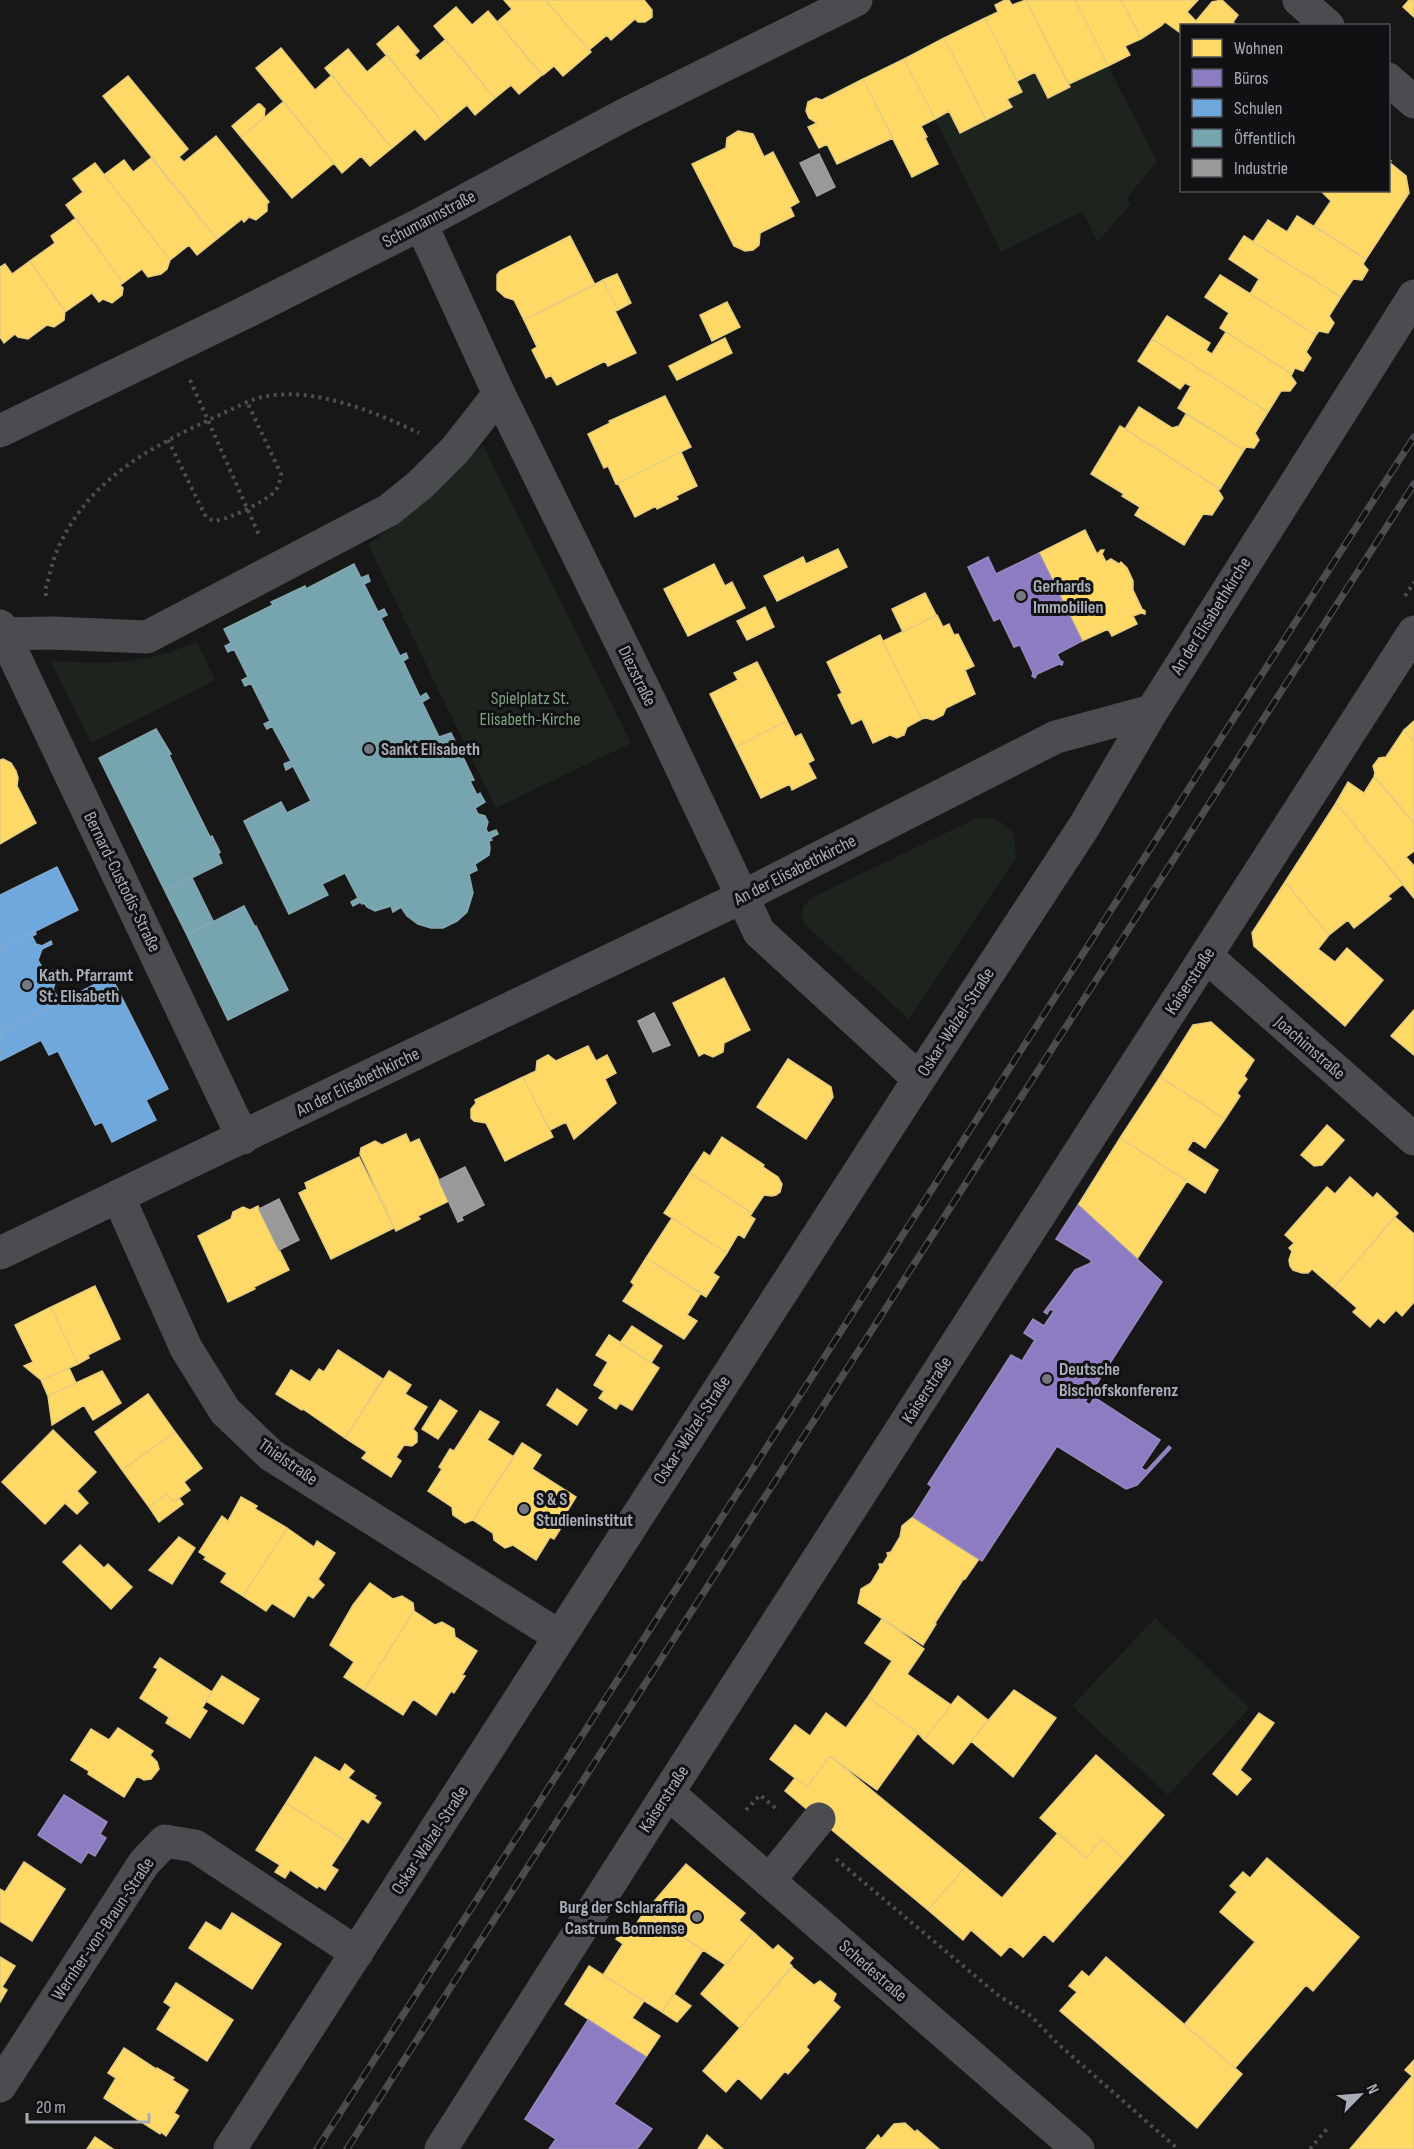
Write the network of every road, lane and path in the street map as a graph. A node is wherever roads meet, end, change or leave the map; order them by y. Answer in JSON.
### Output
{"nodes":[{"id":1,"x":856,"y":0,"type":"edge"},
{"id":2,"x":1299,"y":0,"type":"edge"},
{"id":3,"x":1326,"y":24,"type":"edge"},
{"id":4,"x":1390,"y":80,"type":"edge"},
{"id":5,"x":1414,"y":102,"type":"edge"},
{"id":6,"x":421,"y":224,"type":"junction"},
{"id":7,"x":1414,"y":296,"type":"edge"},
{"id":8,"x":173,"y":347,"type":"junction"},
{"id":9,"x":499,"y":394,"type":"junction"},
{"id":10,"x":247,"y":402,"type":"junction"},
{"id":11,"x":209,"y":420,"type":"junction"},
{"id":12,"x":0,"y":432,"type":"edge"},
{"id":13,"x":168,"y":440,"type":"junction"},
{"id":14,"x":455,"y":450,"type":"junction"},
{"id":15,"x":246,"y":509,"type":"junction"},
{"id":16,"x":259,"y":536,"type":"dead end"},
{"id":17,"x":2,"y":630,"type":"edge"},
{"id":18,"x":1414,"y":632,"type":"edge"},
{"id":19,"x":52,"y":633,"type":"junction"},
{"id":20,"x":1152,"y":711,"type":"junction"},
{"id":21,"x":742,"y":897,"type":"junction"},
{"id":22,"x":1206,"y":956,"type":"junction"},
{"id":23,"x":919,"y":1079,"type":"junction"},
{"id":24,"x":243,"y":1138,"type":"junction"},
{"id":25,"x":1414,"y":1139,"type":"edge"},
{"id":26,"x":118,"y":1196,"type":"junction"},
{"id":27,"x":0,"y":1254,"type":"edge"},
{"id":28,"x":559,"y":1636,"type":"junction"},
{"id":29,"x":659,"y":1806,"type":"junction"},
{"id":30,"x":812,"y":1826,"type":"junction"},
{"id":31,"x":720,"y":1838,"type":"junction"},
{"id":32,"x":769,"y":1881,"type":"junction"},
{"id":33,"x":357,"y":1953,"type":"junction"},
{"id":34,"x":0,"y":2086,"type":"edge"},
{"id":35,"x":1327,"y":2129,"type":"dead end"},
{"id":36,"x":230,"y":2149,"type":"edge"},
{"id":37,"x":441,"y":2149,"type":"edge"},
{"id":38,"x":1078,"y":2149,"type":"edge"},
{"id":39,"x":1178,"y":2149,"type":"edge"},
{"id":40,"x":1310,"y":2149,"type":"edge"}],
"edges":[{"from":1,"to":6,"type":"street","name":"Schumannstraße"},
{"from":2,"to":3,"type":"street"},
{"from":4,"to":5,"type":"street"},
{"from":6,"to":8,"type":"street","name":"Schumannstraße"},
{"from":6,"to":9,"type":"street","name":"Diezstraße"},
{"from":7,"to":20,"type":"street","name":"An der Elisabethkirche"},
{"from":8,"to":11,"type":"path"},
{"from":8,"to":12,"type":"street","name":"Schumannstraße"},
{"from":9,"to":14,"type":"street"},
{"from":9,"to":21,"type":"street","name":"Diezstraße"},
{"from":10,"to":11,"type":"path"},
{"from":10,"to":14,"type":"path"},
{"from":10,"to":15,"type":"path"},
{"from":11,"to":13,"type":"path"},
{"from":11,"to":15,"type":"path"},
{"from":13,"to":15,"type":"path"},
{"from":13,"to":19,"type":"path"},
{"from":14,"to":19,"type":"street"},
{"from":15,"to":16,"type":"path"},
{"from":17,"to":19,"type":"street"},
{"from":17,"to":24,"type":"street","name":"Bernard-Custodis-Straße"},
{"from":18,"to":22,"type":"street","name":"Kaiserstraße"},
{"from":20,"to":21,"type":"street","name":"An der Elisabethkirche"},
{"from":20,"to":23,"type":"street","name":"Oskar-Walzel-Straße"},
{"from":21,"to":23,"type":"street","name":"Diezstraße"},
{"from":21,"to":24,"type":"street","name":"An der Elisabethkirche"},
{"from":22,"to":25,"type":"street","name":"Joachimstraße"},
{"from":22,"to":29,"type":"street","name":"Kaiserstraße"},
{"from":23,"to":28,"type":"street","name":"Oskar-Walzel-Straße"},
{"from":24,"to":26,"type":"street","name":"An der Elisabethkirche"},
{"from":26,"to":27,"type":"street","name":"An der Elisabethkirche"},
{"from":26,"to":28,"type":"street","name":"Thielstraße"},
{"from":28,"to":33,"type":"street","name":"Oskar-Walzel-Straße"},
{"from":29,"to":31,"type":"street","name":"Schedestraße"},
{"from":29,"to":37,"type":"street","name":"Kaiserstraße"},
{"from":30,"to":31,"type":"path"},
{"from":30,"to":32,"type":"street"},
{"from":30,"to":39,"type":"path"},
{"from":31,"to":32,"type":"street","name":"Schedestraße"},
{"from":32,"to":38,"type":"street","name":"Schedestraße"},
{"from":33,"to":34,"type":"street","name":"Wernher-von-Braun-Straße"},
{"from":33,"to":36,"type":"street","name":"Oskar-Walzel-Straße"},
{"from":35,"to":40,"type":"path"}]}
